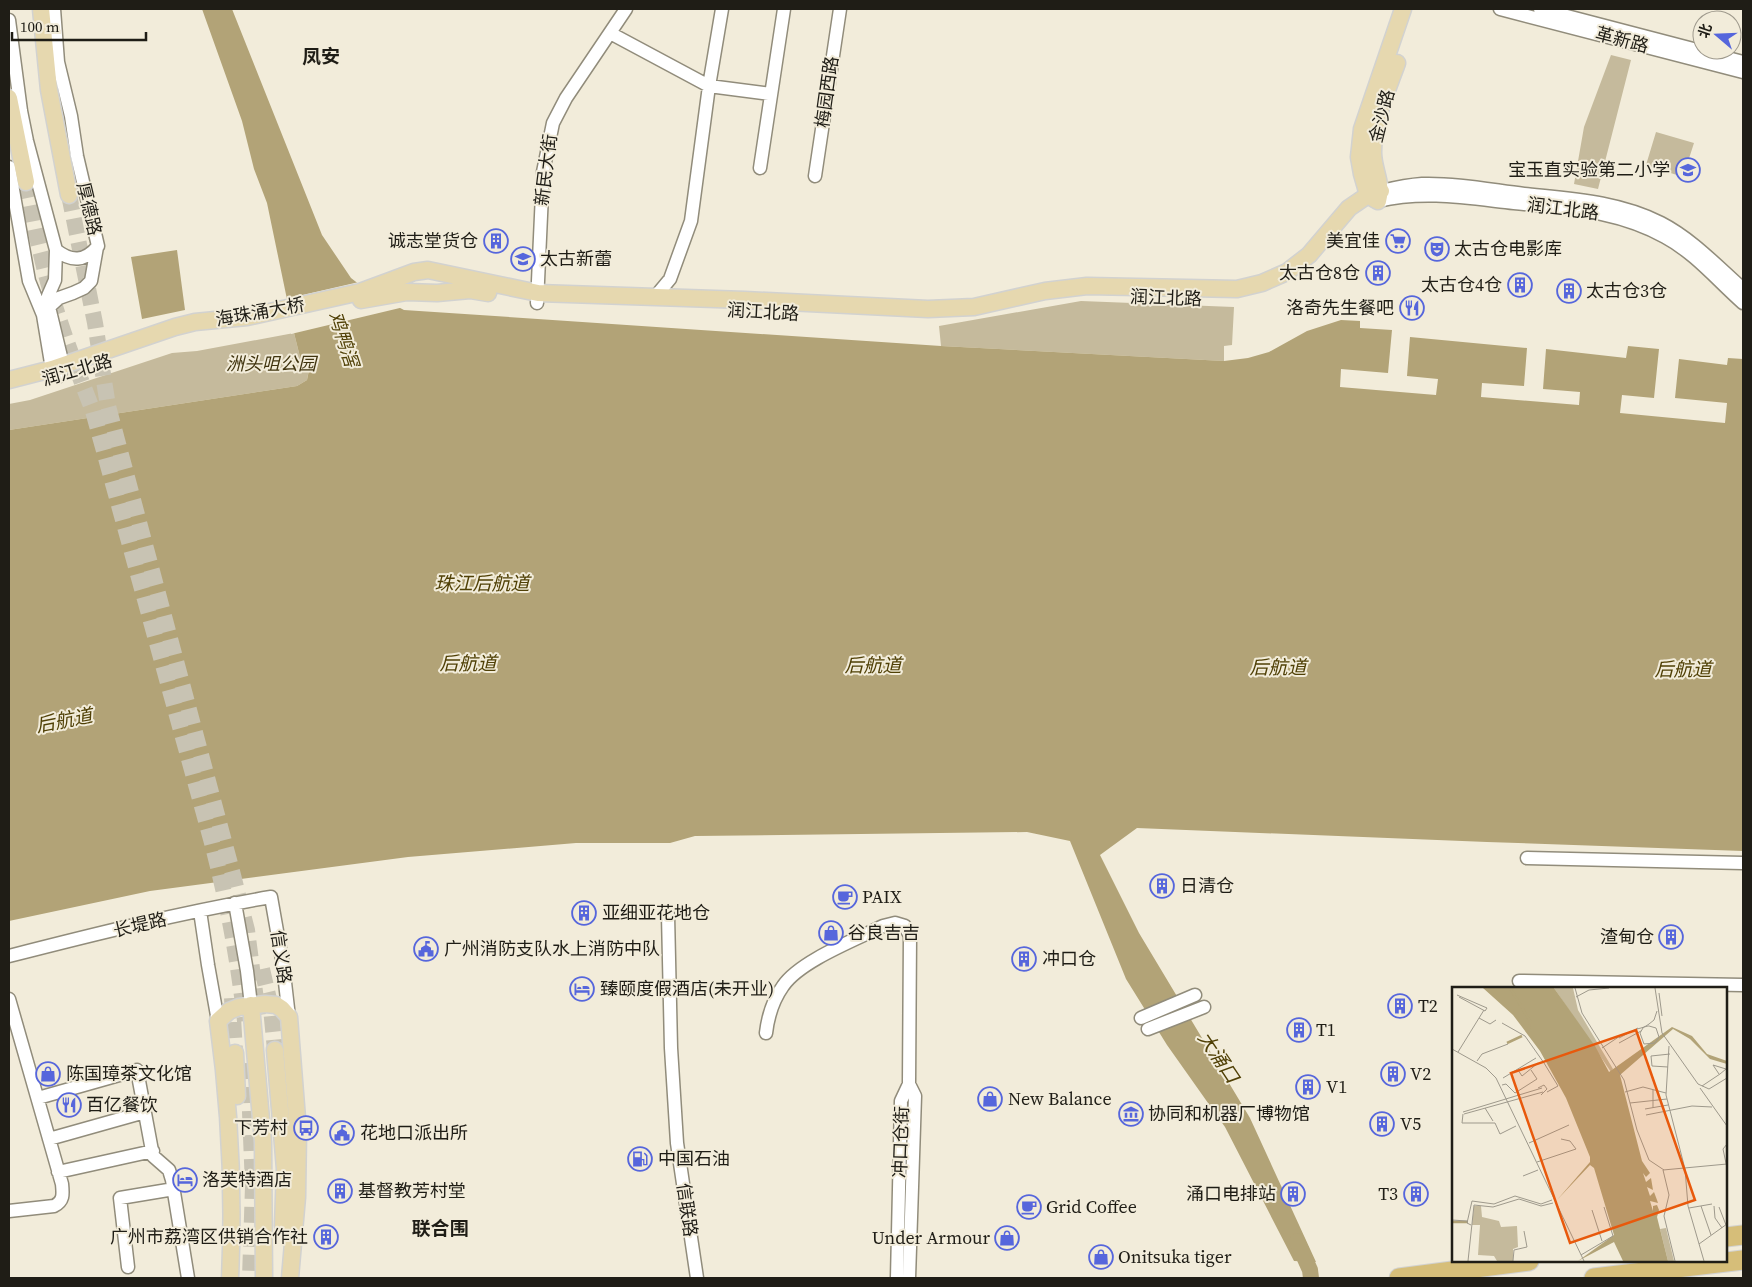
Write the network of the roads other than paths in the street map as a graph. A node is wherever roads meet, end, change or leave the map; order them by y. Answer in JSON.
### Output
{"nodes":[{"id":1,"x":41,"y":9,"type":"edge"},
{"id":2,"x":54,"y":9,"type":"edge"},
{"id":3,"x":626,"y":9,"type":"edge"},
{"id":4,"x":722,"y":9,"type":"edge"},
{"id":5,"x":784,"y":9,"type":"edge"},
{"id":6,"x":840,"y":9,"type":"edge"},
{"id":7,"x":1402,"y":9,"type":"edge"},
{"id":8,"x":1414,"y":9,"type":"edge"},
{"id":9,"x":1500,"y":9,"type":"edge"},
{"id":10,"x":1540,"y":9,"type":"edge"},
{"id":11,"x":9,"y":20,"type":"edge"},
{"id":12,"x":610,"y":33,"type":"junction"},
{"id":13,"x":1743,"y":62,"type":"edge"},
{"id":14,"x":1743,"y":72,"type":"edge"},
{"id":15,"x":709,"y":86,"type":"junction"},
{"id":16,"x":771,"y":94,"type":"junction"},
{"id":17,"x":9,"y":98,"type":"edge"},
{"id":18,"x":9,"y":167,"type":"edge"},
{"id":19,"x":760,"y":168,"type":"dead end"},
{"id":20,"x":815,"y":176,"type":"dead end"},
{"id":21,"x":26,"y":182,"type":"tunnel mouth"},
{"id":22,"x":69,"y":195,"type":"tunnel mouth"},
{"id":23,"x":1375,"y":196,"type":"junction"},
{"id":24,"x":98,"y":246,"type":"junction"},
{"id":25,"x":56,"y":250,"type":"junction"},
{"id":26,"x":1743,"y":289,"type":"edge"},
{"id":27,"x":531,"y":297,"type":"junction"},
{"id":28,"x":655,"y":297,"type":"junction"},
{"id":29,"x":1743,"y":304,"type":"edge"},
{"id":30,"x":43,"y":315,"type":"junction"},
{"id":31,"x":143,"y":343,"type":"junction"},
{"id":32,"x":58,"y":370,"type":"junction"},
{"id":33,"x":9,"y":380,"type":"edge"},
{"id":34,"x":9,"y":390,"type":"edge"},
{"id":35,"x":1527,"y":858,"type":"dead end"},
{"id":36,"x":1743,"y":863,"type":"edge"},
{"id":37,"x":271,"y":897,"type":"joint"},
{"id":38,"x":235,"y":903,"type":"junction"},
{"id":39,"x":200,"y":911,"type":"junction"},
{"id":40,"x":668,"y":915,"type":"dead end"},
{"id":41,"x":9,"y":956,"type":"edge"},
{"id":42,"x":1519,"y":981,"type":"dead end"},
{"id":43,"x":1743,"y":984,"type":"edge"},
{"id":44,"x":1195,"y":995,"type":"dead end"},
{"id":45,"x":9,"y":999,"type":"edge"},
{"id":46,"x":251,"y":1005,"type":"junction"},
{"id":47,"x":1204,"y":1008,"type":"dead end"},
{"id":48,"x":289,"y":1017,"type":"junction"},
{"id":49,"x":1141,"y":1018,"type":"dead end"},
{"id":50,"x":218,"y":1021,"type":"junction"},
{"id":51,"x":1148,"y":1029,"type":"dead end"},
{"id":52,"x":766,"y":1033,"type":"dead end"},
{"id":53,"x":275,"y":1050,"type":"tunnel mouth"},
{"id":54,"x":235,"y":1053,"type":"tunnel mouth"},
{"id":55,"x":909,"y":1084,"type":"junction"},
{"id":56,"x":38,"y":1098,"type":"junction"},
{"id":57,"x":145,"y":1112,"type":"junction"},
{"id":58,"x":49,"y":1139,"type":"junction"},
{"id":59,"x":153,"y":1152,"type":"junction"},
{"id":60,"x":58,"y":1172,"type":"junction"},
{"id":61,"x":174,"y":1189,"type":"junction"},
{"id":62,"x":9,"y":1211,"type":"edge"},
{"id":63,"x":1743,"y":1235,"type":"edge"},
{"id":64,"x":1727,"y":1237,"type":"edge"},
{"id":65,"x":1743,"y":1260,"type":"edge"},
{"id":66,"x":1521,"y":1262,"type":"edge"},
{"id":67,"x":1726,"y":1262,"type":"edge"},
{"id":68,"x":1727,"y":1262,"type":"edge"},
{"id":69,"x":128,"y":1267,"type":"dead end"},
{"id":70,"x":188,"y":1278,"type":"edge"},
{"id":71,"x":230,"y":1278,"type":"edge"},
{"id":72,"x":237,"y":1278,"type":"edge"},
{"id":73,"x":264,"y":1278,"type":"edge"},
{"id":74,"x":280,"y":1278,"type":"edge"},
{"id":75,"x":290,"y":1278,"type":"edge"},
{"id":76,"x":696,"y":1278,"type":"edge"},
{"id":77,"x":897,"y":1278,"type":"edge"},
{"id":78,"x":909,"y":1278,"type":"edge"},
{"id":79,"x":1399,"y":1278,"type":"edge"},
{"id":80,"x":1594,"y":1278,"type":"edge"}],
"edges":[{"from":1,"to":22,"type":"main road"},
{"from":2,"to":24,"type":"street","name":"厚德路"},
{"from":3,"to":12,"type":"street","name":"新民大街"},
{"from":4,"to":15,"type":"street"},
{"from":5,"to":16,"type":"street"},
{"from":6,"to":20,"type":"street","name":"梅园西路"},
{"from":7,"to":23,"type":"main road","name":"金沙路"},
{"from":8,"to":23,"type":"main road","name":"金沙路"},
{"from":9,"to":14,"type":"street","name":"革新路"},
{"from":10,"to":13,"type":"street","name":"革新路"},
{"from":11,"to":25,"type":"street"},
{"from":12,"to":15,"type":"street"},
{"from":12,"to":27,"type":"street","name":"新民大街"},
{"from":15,"to":16,"type":"street"},
{"from":15,"to":28,"type":"street"},
{"from":16,"to":19,"type":"street"},
{"from":17,"to":21,"type":"main road"},
{"from":18,"to":30,"type":"street"},
{"from":23,"to":26,"type":"street","name":"润江北路"},
{"from":23,"to":27,"type":"main road","name":"润江北路"},
{"from":23,"to":28,"type":"main road","name":"润江北路"},
{"from":23,"to":29,"type":"street","name":"润江北路"},
{"from":24,"to":25,"type":"street","name":"厚德路"},
{"from":24,"to":32,"type":"street"},
{"from":25,"to":30,"type":"street"},
{"from":27,"to":28,"type":"main road","name":"润江北路"},
{"from":27,"to":31,"type":"main road","name":"海珠涌大桥"},
{"from":27,"to":31,"type":"main road","name":"海珠涌大桥"},
{"from":30,"to":32,"type":"street"},
{"from":31,"to":32,"type":"main road","name":"润江北路"},
{"from":32,"to":33,"type":"main road","name":"润江北路"},
{"from":32,"to":34,"type":"main road","name":"润江北路"},
{"from":35,"to":36,"type":"street"},
{"from":37,"to":38,"type":"street","name":"长堤路"},
{"from":37,"to":48,"type":"street","name":"信义路"},
{"from":38,"to":39,"type":"street","name":"长堤路"},
{"from":38,"to":46,"type":"street"},
{"from":39,"to":41,"type":"street","name":"长堤路"},
{"from":39,"to":50,"type":"street"},
{"from":40,"to":76,"type":"street","name":"信联路"},
{"from":42,"to":43,"type":"street"},
{"from":44,"to":49,"type":"street"},
{"from":45,"to":56,"type":"street"},
{"from":46,"to":48,"type":"main road"},
{"from":46,"to":50,"type":"main road"},
{"from":46,"to":73,"type":"main road"},
{"from":47,"to":51,"type":"street"},
{"from":48,"to":75,"type":"main road"},
{"from":50,"to":71,"type":"main road"},
{"from":52,"to":55,"type":"street"},
{"from":53,"to":74,"type":"main road"},
{"from":54,"to":72,"type":"main road"},
{"from":55,"to":77,"type":"street","name":"冲口仓街"},
{"from":55,"to":78,"type":"street","name":"冲口仓街"},
{"from":56,"to":57,"type":"street"},
{"from":56,"to":58,"type":"street"},
{"from":57,"to":58,"type":"street"},
{"from":57,"to":59,"type":"street"},
{"from":58,"to":60,"type":"street"},
{"from":59,"to":60,"type":"street"},
{"from":59,"to":61,"type":"street"},
{"from":60,"to":62,"type":"street"},
{"from":61,"to":69,"type":"street"},
{"from":61,"to":70,"type":"street"},
{"from":63,"to":64,"type":"highway"},
{"from":65,"to":68,"type":"highway"},
{"from":66,"to":79,"type":"highway"},
{"from":67,"to":80,"type":"highway"}]}
